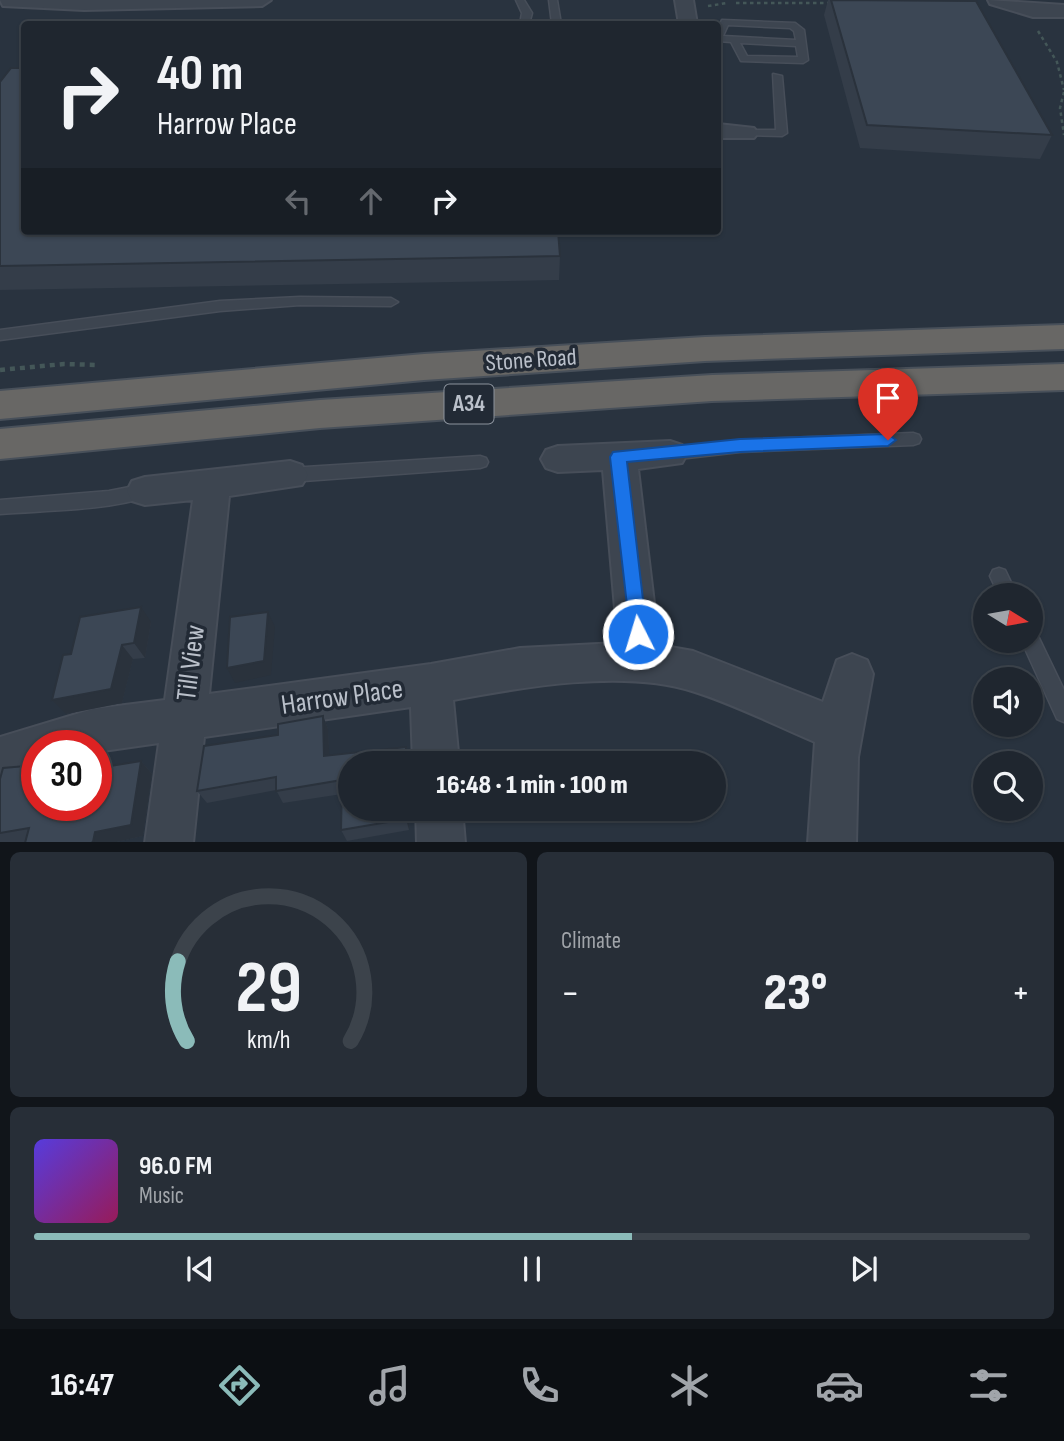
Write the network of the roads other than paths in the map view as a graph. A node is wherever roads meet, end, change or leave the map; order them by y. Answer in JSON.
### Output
{"nodes":[{"id":1,"x":4,"y":0,"type":"edge"},
{"id":2,"x":262,"y":0,"type":"edge"},
{"id":3,"x":520,"y":0,"type":"edge"},
{"id":4,"x":553,"y":0,"type":"edge"},
{"id":5,"x":684,"y":0,"type":"edge"},
{"id":6,"x":39,"y":1,"type":"edge"},
{"id":7,"x":1007,"y":8,"type":"edge"},
{"id":8,"x":1064,"y":11,"type":"edge"},
{"id":9,"x":695,"y":18,"type":"edge"},
{"id":10,"x":526,"y":21,"type":"edge"},
{"id":11,"x":556,"y":21,"type":"edge"},
{"id":12,"x":721,"y":31,"type":"edge"},
{"id":13,"x":1058,"y":31,"type":"dead end"},
{"id":14,"x":721,"y":38,"type":"edge"},
{"id":15,"x":734,"y":40,"type":"junction"},
{"id":16,"x":801,"y":43,"type":"junction"},
{"id":17,"x":777,"y":76,"type":"dead end"},
{"id":18,"x":721,"y":131,"type":"edge"},
{"id":19,"x":746,"y":133,"type":"joint"},
{"id":20,"x":391,"y":302,"type":"dead end"},
{"id":21,"x":0,"y":335,"type":"edge"},
{"id":22,"x":1064,"y":337,"type":"edge"},
{"id":23,"x":1064,"y":377,"type":"edge"},
{"id":24,"x":0,"y":405,"type":"edge"},
{"id":25,"x":912,"y":439,"type":"dead end"},
{"id":26,"x":0,"y":444,"type":"edge"},
{"id":27,"x":670,"y":454,"type":"joint"},
{"id":28,"x":618,"y":457,"type":"junction"},
{"id":29,"x":558,"y":459,"type":"dead end"},
{"id":30,"x":480,"y":461,"type":"dead end"},
{"id":31,"x":290,"y":475,"type":"joint"},
{"id":32,"x":213,"y":483,"type":"junction"},
{"id":33,"x":145,"y":491,"type":"joint"},
{"id":34,"x":0,"y":507,"type":"edge"},
{"id":35,"x":999,"y":576,"type":"dead end"},
{"id":36,"x":1002,"y":583,"type":"edge"},
{"id":37,"x":1036,"y":653,"type":"edge"},
{"id":38,"x":640,"y":661,"type":"junction"},
{"id":39,"x":852,"y":674,"type":"dead end"},
{"id":40,"x":431,"y":684,"type":"junction"},
{"id":41,"x":1064,"y":712,"type":"edge"},
{"id":42,"x":184,"y":719,"type":"junction"},
{"id":43,"x":837,"y":729,"type":"junction"},
{"id":44,"x":101,"y":730,"type":"edge"},
{"id":45,"x":435,"y":751,"type":"edge"},
{"id":46,"x":21,"y":753,"type":"edge"},
{"id":47,"x":0,"y":760,"type":"edge"},
{"id":48,"x":440,"y":821,"type":"edge"},
{"id":49,"x":169,"y":842,"type":"edge"},
{"id":50,"x":441,"y":842,"type":"edge"},
{"id":51,"x":832,"y":842,"type":"edge"}],
"edges":[{"from":1,"to":6,"type":"street"},
{"from":2,"to":6,"type":"street"},
{"from":3,"to":10,"type":"lane"},
{"from":4,"to":11,"type":"lane"},
{"from":5,"to":9,"type":"street"},
{"from":7,"to":8,"type":"street"},
{"from":7,"to":13,"type":"street"},
{"from":12,"to":16,"type":"lane"},
{"from":14,"to":15,"type":"lane"},
{"from":15,"to":16,"type":"lane"},
{"from":15,"to":16,"type":"lane"},
{"from":17,"to":19,"type":"lane"},
{"from":18,"to":19,"type":"street"},
{"from":20,"to":21,"type":"lane"},
{"from":22,"to":24,"type":"highway","name":"Stone Road","number":"A34"},
{"from":23,"to":26,"type":"highway","name":"Stone Road","number":"A34"},
{"from":25,"to":27,"type":"lane"},
{"from":27,"to":28,"type":"street"},
{"from":28,"to":29,"type":"street"},
{"from":28,"to":38,"type":"street"},
{"from":30,"to":31,"type":"lane"},
{"from":31,"to":32,"type":"street"},
{"from":32,"to":33,"type":"street"},
{"from":32,"to":42,"type":"street","name":"Till View"},
{"from":33,"to":34,"type":"lane"},
{"from":35,"to":36,"type":"lane"},
{"from":37,"to":41,"type":"lane"},
{"from":38,"to":40,"type":"street","name":"Harrow Place"},
{"from":38,"to":43,"type":"street","name":"Harrow Place"},
{"from":39,"to":43,"type":"street"},
{"from":40,"to":42,"type":"street","name":"Harrow Place"},
{"from":40,"to":45,"type":"street"},
{"from":42,"to":44,"type":"street","name":"Harrow Place"},
{"from":42,"to":49,"type":"street","name":"Till View"},
{"from":43,"to":51,"type":"street"},
{"from":46,"to":47,"type":"street"},
{"from":48,"to":50,"type":"street"}]}
